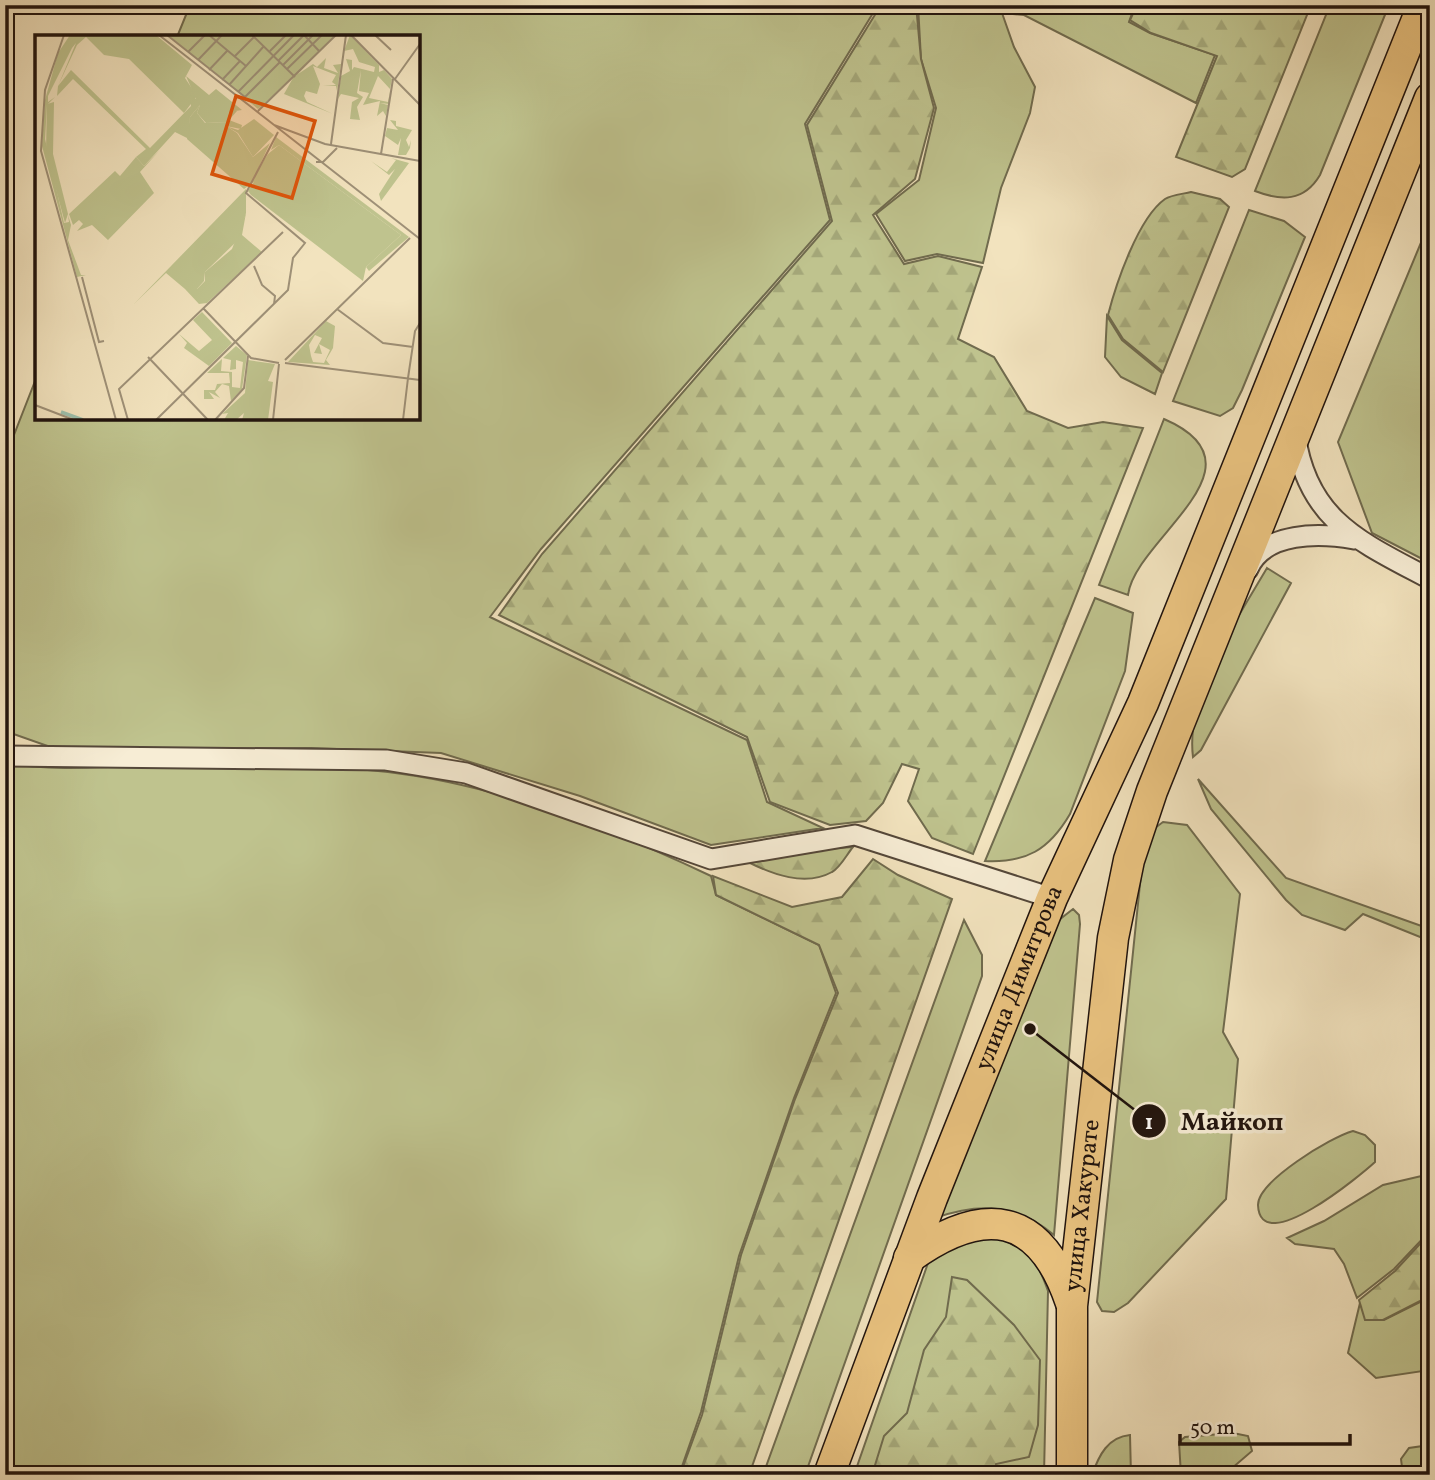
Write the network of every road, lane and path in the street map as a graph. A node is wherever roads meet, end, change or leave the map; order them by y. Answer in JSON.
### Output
{"nodes":[{"id":1,"x":1423,"y":5,"type":"edge"},
{"id":2,"x":1430,"y":99,"type":"edge"},
{"id":3,"x":1295,"y":433,"type":"junction"},
{"id":4,"x":1354,"y":539,"type":"junction"},
{"id":5,"x":1430,"y":579,"type":"edge"},
{"id":6,"x":1214,"y":638,"type":"junction"},
{"id":7,"x":5,"y":756,"type":"edge"},
{"id":8,"x":1052,"y":898,"type":"junction"},
{"id":9,"x":909,"y":1258,"type":"junction"},
{"id":10,"x":1072,"y":1306,"type":"junction"},
{"id":11,"x":829,"y":1475,"type":"edge"},
{"id":12,"x":1072,"y":1475,"type":"edge"}],
"edges":[{"from":1,"to":8,"type":"main road","name":"улица Димитрова"},
{"from":2,"to":3,"type":"main road","name":"улица Хакурате"},
{"from":3,"to":4,"type":"street"},
{"from":3,"to":6,"type":"main road","name":"улица Хакурате"},
{"from":4,"to":5,"type":"street"},
{"from":4,"to":6,"type":"street"},
{"from":6,"to":10,"type":"main road","name":"улица Хакурате"},
{"from":7,"to":8,"type":"street"},
{"from":8,"to":9,"type":"main road","name":"улица Димитрова"},
{"from":9,"to":10,"type":"main road"},
{"from":9,"to":11,"type":"main road","name":"улица Димитрова"},
{"from":10,"to":12,"type":"main road","name":"улица Хакурате"}]}
